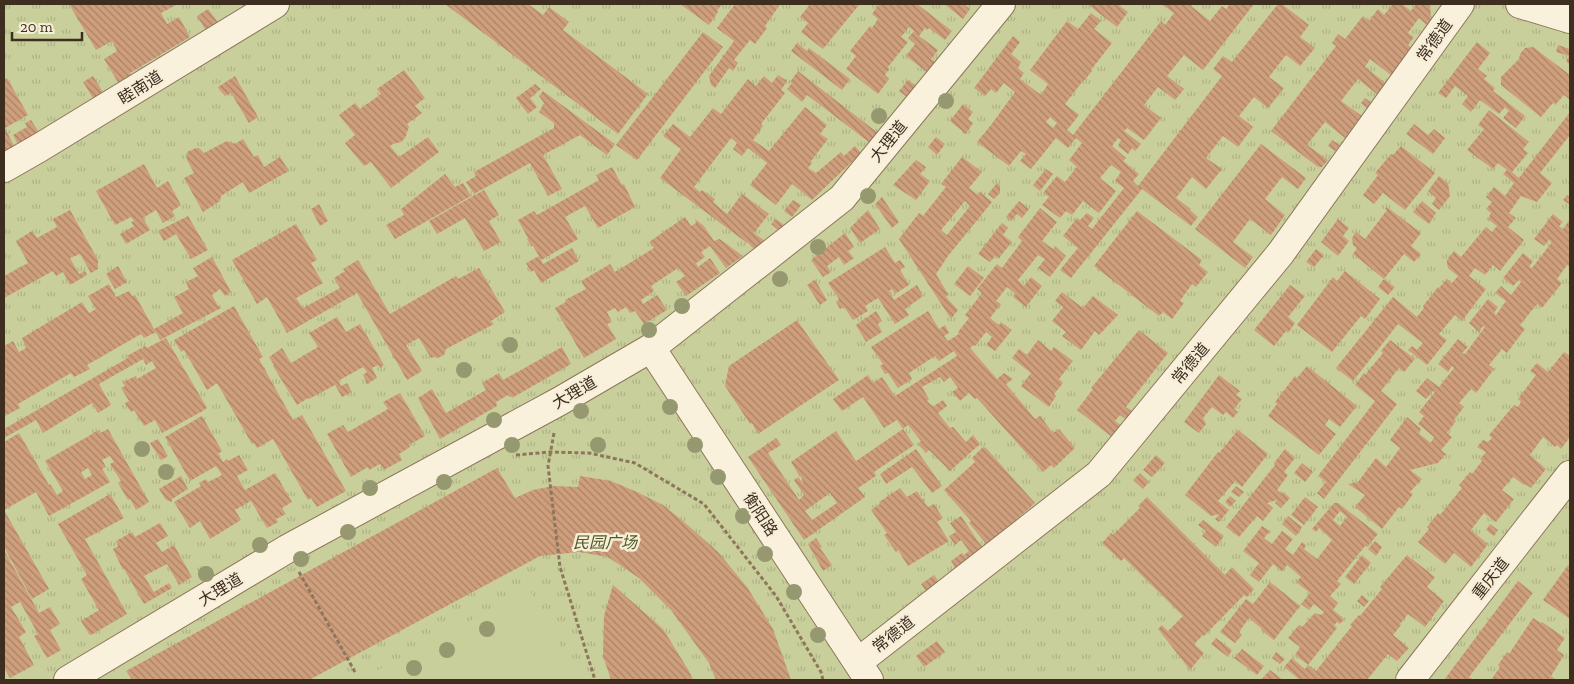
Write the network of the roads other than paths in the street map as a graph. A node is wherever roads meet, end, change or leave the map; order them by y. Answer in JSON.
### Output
{"nodes":[{"id":1,"x":275,"y":4,"type":"edge"},
{"id":2,"x":1001,"y":4,"type":"edge"},
{"id":3,"x":1460,"y":4,"type":"edge"},
{"id":4,"x":1520,"y":4,"type":"edge"},
{"id":5,"x":1570,"y":19,"type":"edge"},
{"id":6,"x":4,"y":168,"type":"edge"},
{"id":7,"x":651,"y":348,"type":"junction"},
{"id":8,"x":1570,"y":475,"type":"edge"},
{"id":9,"x":864,"y":671,"type":"edge"},
{"id":10,"x":68,"y":680,"type":"edge"},
{"id":11,"x":1410,"y":680,"type":"edge"}],
"edges":[{"from":1,"to":6,"type":"street","name":"睦南道"},
{"from":2,"to":7,"type":"street","name":"大理道"},
{"from":3,"to":9,"type":"street","name":"常德道"},
{"from":4,"to":5,"type":"street"},
{"from":7,"to":9,"type":"street","name":"衡阳路"},
{"from":7,"to":10,"type":"street","name":"大理道"},
{"from":8,"to":11,"type":"street","name":"重庆道"}]}
